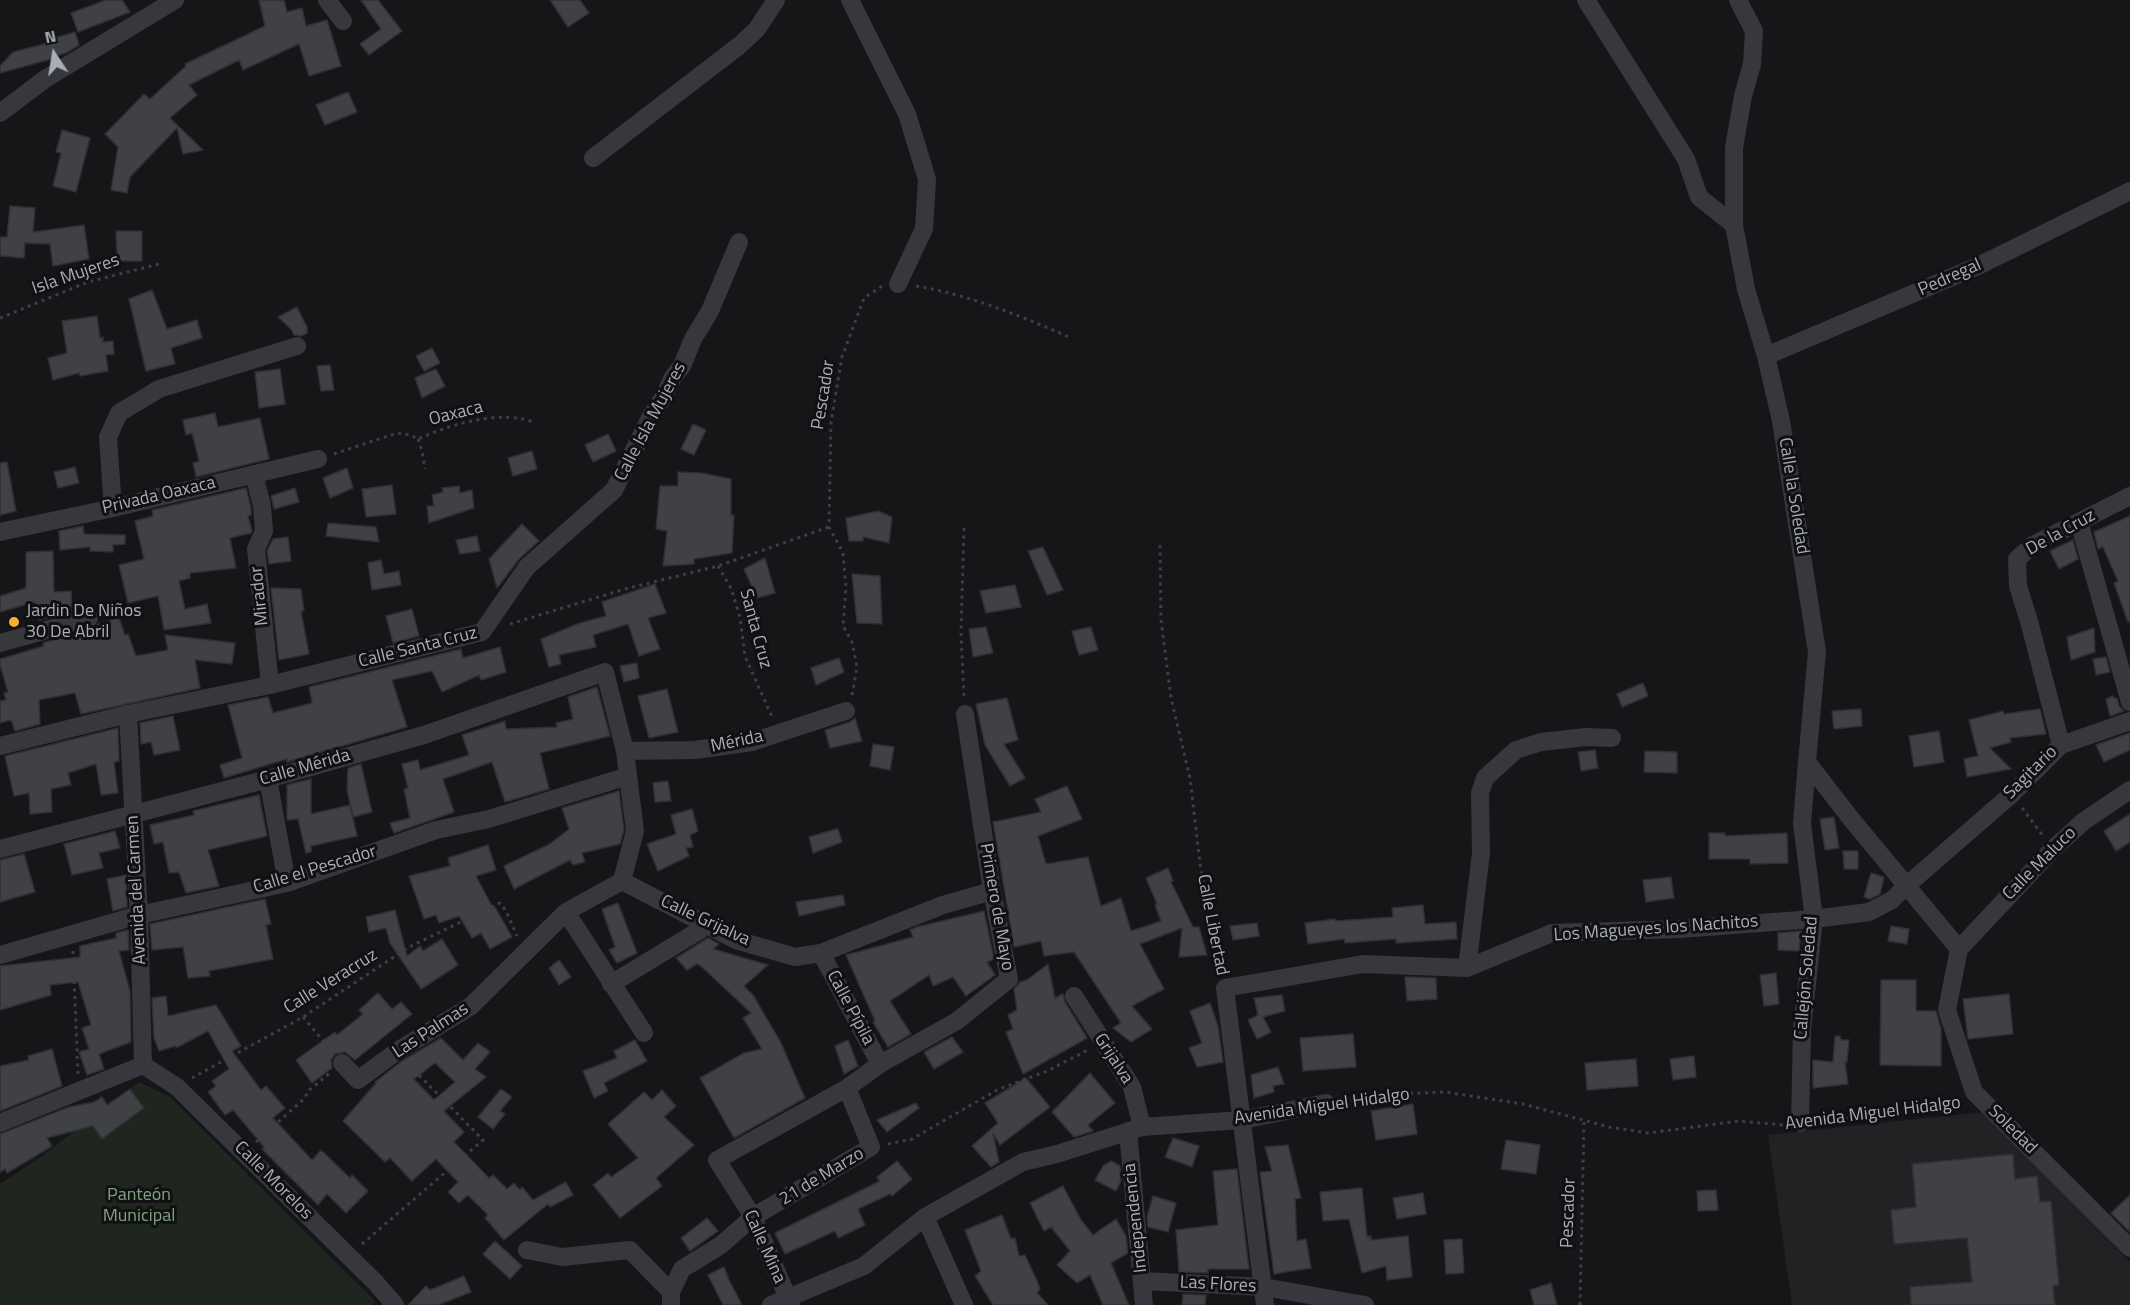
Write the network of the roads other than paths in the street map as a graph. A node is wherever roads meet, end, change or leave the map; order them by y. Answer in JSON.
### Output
{"nodes":[{"id":1,"x":175,"y":0,"type":"edge"},
{"id":2,"x":327,"y":0,"type":"edge"},
{"id":3,"x":776,"y":0,"type":"edge"},
{"id":4,"x":850,"y":0,"type":"edge"},
{"id":5,"x":1586,"y":0,"type":"edge"},
{"id":6,"x":1738,"y":0,"type":"edge"},
{"id":7,"x":343,"y":21,"type":"dead end"},
{"id":8,"x":0,"y":113,"type":"edge"},
{"id":9,"x":593,"y":159,"type":"dead end"},
{"id":10,"x":2130,"y":191,"type":"edge"},
{"id":11,"x":1734,"y":225,"type":"junction"},
{"id":12,"x":739,"y":242,"type":"dead end"},
{"id":13,"x":898,"y":284,"type":"road end"},
{"id":14,"x":297,"y":346,"type":"dead end"},
{"id":15,"x":1766,"y":356,"type":"junction"},
{"id":16,"x":318,"y":459,"type":"road end"},
{"id":17,"x":254,"y":474,"type":"junction"},
{"id":18,"x":2130,"y":496,"type":"edge"},
{"id":19,"x":113,"y":508,"type":"junction"},
{"id":20,"x":2079,"y":522,"type":"junction"},
{"id":21,"x":0,"y":532,"type":"edge"},
{"id":22,"x":90,"y":618,"type":"dead end"},
{"id":23,"x":2029,"y":621,"type":"joint"},
{"id":24,"x":482,"y":632,"type":"joint"},
{"id":25,"x":0,"y":643,"type":"edge"},
{"id":26,"x":270,"y":685,"type":"junction"},
{"id":27,"x":2130,"y":702,"type":"edge"},
{"id":28,"x":846,"y":711,"type":"road end"},
{"id":29,"x":128,"y":714,"type":"junction"},
{"id":30,"x":965,"y":714,"type":"road end"},
{"id":31,"x":2130,"y":721,"type":"edge"},
{"id":32,"x":1612,"y":738,"type":"dead end"},
{"id":33,"x":2061,"y":745,"type":"junction"},
{"id":34,"x":0,"y":746,"type":"edge"},
{"id":35,"x":625,"y":751,"type":"junction"},
{"id":36,"x":1807,"y":762,"type":"junction"},
{"id":37,"x":628,"y":776,"type":"junction"},
{"id":38,"x":268,"y":779,"type":"junction"},
{"id":39,"x":2130,"y":790,"type":"edge"},
{"id":40,"x":133,"y":814,"type":"junction"},
{"id":41,"x":0,"y":849,"type":"edge"},
{"id":42,"x":622,"y":881,"type":"junction"},
{"id":43,"x":287,"y":883,"type":"junction"},
{"id":44,"x":1906,"y":886,"type":"junction"},
{"id":45,"x":992,"y":891,"type":"junction"},
{"id":46,"x":566,"y":912,"type":"junction"},
{"id":47,"x":139,"y":915,"type":"junction"},
{"id":48,"x":1814,"y":919,"type":"junction"},
{"id":49,"x":704,"y":923,"type":"junction"},
{"id":50,"x":1959,"y":949,"type":"junction"},
{"id":51,"x":821,"y":953,"type":"junction"},
{"id":52,"x":0,"y":955,"type":"edge"},
{"id":53,"x":1467,"y":968,"type":"junction"},
{"id":54,"x":611,"y":984,"type":"junction"},
{"id":55,"x":1225,"y":988,"type":"joint"},
{"id":56,"x":1074,"y":996,"type":"dead end"},
{"id":57,"x":644,"y":1033,"type":"dead end"},
{"id":58,"x":342,"y":1063,"type":"road end"},
{"id":59,"x":880,"y":1064,"type":"junction"},
{"id":60,"x":142,"y":1065,"type":"junction"},
{"id":61,"x":847,"y":1088,"type":"junction"},
{"id":62,"x":1326,"y":1103,"type":"road end"},
{"id":63,"x":1242,"y":1120,"type":"junction"},
{"id":64,"x":0,"y":1123,"type":"edge"},
{"id":65,"x":1800,"y":1123,"type":"road end"},
{"id":66,"x":1135,"y":1129,"type":"junction"},
{"id":67,"x":717,"y":1160,"type":"joint"},
{"id":68,"x":753,"y":1217,"type":"junction"},
{"id":69,"x":925,"y":1217,"type":"junction"},
{"id":70,"x":2130,"y":1248,"type":"edge"},
{"id":71,"x":527,"y":1250,"type":"dead end"},
{"id":72,"x":1142,"y":1281,"type":"junction"},
{"id":73,"x":1265,"y":1296,"type":"edge"},
{"id":74,"x":671,"y":1298,"type":"edge"},
{"id":75,"x":783,"y":1302,"type":"edge"},
{"id":76,"x":396,"y":1305,"type":"edge"},
{"id":77,"x":964,"y":1305,"type":"edge"},
{"id":78,"x":1144,"y":1305,"type":"edge"},
{"id":79,"x":1365,"y":1305,"type":"edge"}],
"edges":[{"from":1,"to":8,"type":"street"},
{"from":2,"to":7,"type":"street"},
{"from":3,"to":9,"type":"street"},
{"from":4,"to":13,"type":"street"},
{"from":5,"to":11,"type":"street"},
{"from":6,"to":11,"type":"street","name":"Calle la Soledad"},
{"from":10,"to":15,"type":"street","name":"Pedregal"},
{"from":11,"to":15,"type":"street","name":"Calle la Soledad"},
{"from":12,"to":24,"type":"street","name":"Calle Isla Mujeres"},
{"from":14,"to":19,"type":"street"},
{"from":15,"to":36,"type":"street","name":"Calle la Soledad"},
{"from":16,"to":17,"type":"street","name":"Privada Oaxaca"},
{"from":17,"to":19,"type":"street","name":"Privada Oaxaca"},
{"from":17,"to":26,"type":"street","name":"Mirador"},
{"from":18,"to":20,"type":"street","name":"De la Cruz"},
{"from":19,"to":21,"type":"street","name":"Privada Oaxaca"},
{"from":20,"to":23,"type":"street","name":"De la Cruz"},
{"from":20,"to":27,"type":"street"},
{"from":22,"to":25,"type":"street"},
{"from":23,"to":33,"type":"street","name":"Sagitario"},
{"from":24,"to":26,"type":"street","name":"Calle Santa Cruz"},
{"from":26,"to":29,"type":"street","name":"Calle Santa Cruz"},
{"from":28,"to":35,"type":"street","name":"Mérida"},
{"from":29,"to":34,"type":"street","name":"Calle Santa Cruz"},
{"from":29,"to":40,"type":"street","name":"Avenida del Carmen"},
{"from":30,"to":45,"type":"street","name":"Primero de Mayo"},
{"from":31,"to":33,"type":"street"},
{"from":32,"to":53,"type":"street"},
{"from":33,"to":44,"type":"street","name":"Sagitario"},
{"from":35,"to":37,"type":"street"},
{"from":35,"to":38,"type":"street","name":"Calle Mérida"},
{"from":36,"to":44,"type":"street"},
{"from":36,"to":48,"type":"street","name":"Callejón Soledad"},
{"from":37,"to":42,"type":"street"},
{"from":37,"to":43,"type":"street","name":"Calle el Pescador"},
{"from":38,"to":40,"type":"street","name":"Calle Mérida"},
{"from":38,"to":43,"type":"street"},
{"from":39,"to":50,"type":"street","name":"Calle Maluco"},
{"from":40,"to":41,"type":"street","name":"Calle Mérida"},
{"from":40,"to":47,"type":"street","name":"Avenida del Carmen"},
{"from":42,"to":46,"type":"street","name":"Las Palmas"},
{"from":42,"to":49,"type":"street","name":"Calle Grijalva"},
{"from":43,"to":47,"type":"street","name":"Calle el Pescador"},
{"from":44,"to":48,"type":"street","name":"Los Magueyes los Nachitos"},
{"from":44,"to":50,"type":"street"},
{"from":45,"to":51,"type":"street","name":"Calle Grijalva"},
{"from":45,"to":59,"type":"street","name":"Primero de Mayo"},
{"from":46,"to":54,"type":"street"},
{"from":46,"to":58,"type":"street","name":"Las Palmas"},
{"from":47,"to":52,"type":"street","name":"Calle el Pescador"},
{"from":47,"to":60,"type":"street","name":"Avenida del Carmen"},
{"from":48,"to":53,"type":"street","name":"Los Magueyes los Nachitos"},
{"from":48,"to":65,"type":"street","name":"Callejón Soledad"},
{"from":49,"to":51,"type":"street","name":"Calle Grijalva"},
{"from":49,"to":54,"type":"street"},
{"from":50,"to":70,"type":"street","name":"Soledad"},
{"from":51,"to":59,"type":"street","name":"Calle Pípila"},
{"from":53,"to":55,"type":"street","name":"Los Magueyes los Nachitos"},
{"from":54,"to":57,"type":"street"},
{"from":55,"to":63,"type":"street","name":"Calle Libertad"},
{"from":56,"to":66,"type":"street","name":"Grijalva"},
{"from":59,"to":61,"type":"street","name":"Primero de Mayo"},
{"from":60,"to":64,"type":"street"},
{"from":60,"to":76,"type":"street","name":"Calle Morelos"},
{"from":61,"to":67,"type":"street","name":"Primero de Mayo"},
{"from":61,"to":68,"type":"street","name":"21 de Marzo"},
{"from":62,"to":63,"type":"street","name":"Avenida Miguel Hidalgo"},
{"from":63,"to":66,"type":"street","name":"Avenida Miguel Hidalgo"},
{"from":63,"to":73,"type":"street","name":"Calle Libertad"},
{"from":66,"to":69,"type":"street","name":"Avenida Miguel Hidalgo"},
{"from":66,"to":72,"type":"street","name":"Independencia"},
{"from":67,"to":68,"type":"street","name":"Calle Mina"},
{"from":68,"to":74,"type":"street","name":"21 de Marzo"},
{"from":68,"to":75,"type":"street","name":"Calle Mina"},
{"from":69,"to":75,"type":"street","name":"Avenida Miguel Hidalgo"},
{"from":69,"to":77,"type":"street"},
{"from":71,"to":74,"type":"street"},
{"from":72,"to":73,"type":"street","name":"Las Flores"},
{"from":72,"to":78,"type":"street","name":"Independencia"},
{"from":73,"to":79,"type":"street","name":"Las Flores"}]}
